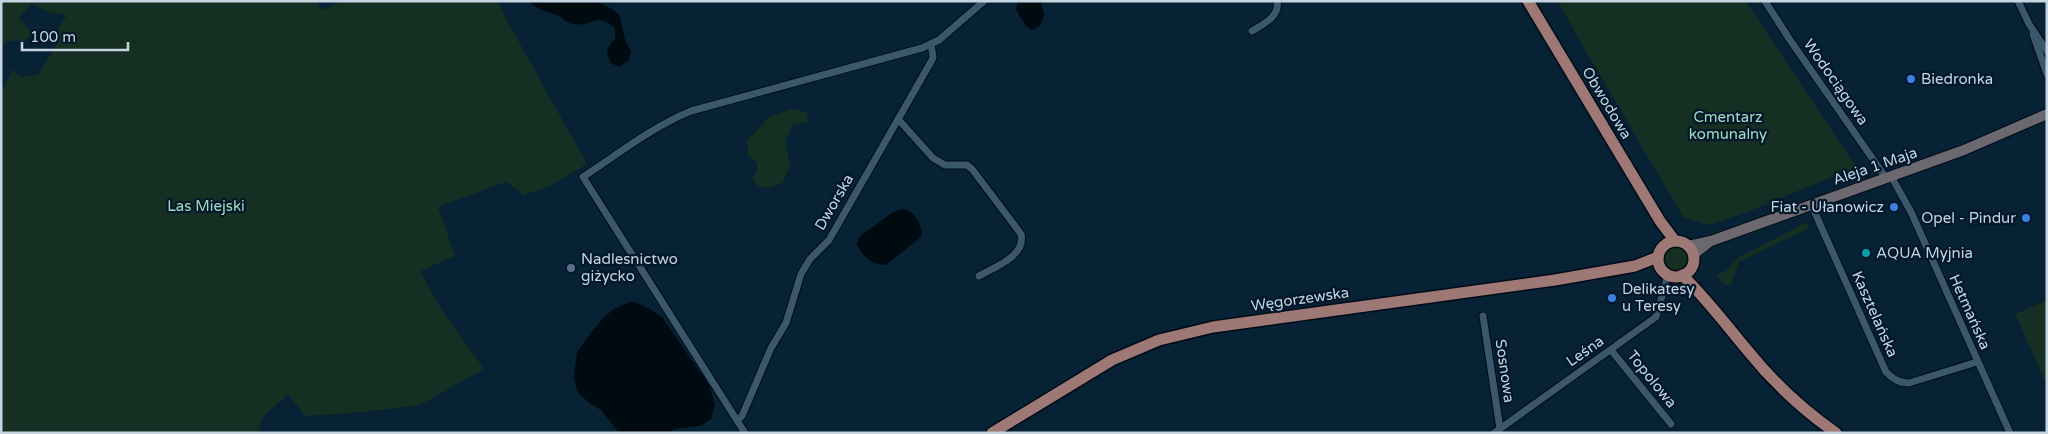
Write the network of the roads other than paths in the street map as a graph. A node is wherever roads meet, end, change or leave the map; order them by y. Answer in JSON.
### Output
{"nodes":[{"id":1,"x":984,"y":1,"type":"edge"},
{"id":2,"x":1277,"y":1,"type":"edge"},
{"id":3,"x":1528,"y":1,"type":"edge"},
{"id":4,"x":1765,"y":1,"type":"edge"},
{"id":5,"x":2018,"y":1,"type":"edge"},
{"id":6,"x":2029,"y":24,"type":"junction"},
{"id":7,"x":1252,"y":31,"type":"dead end"},
{"id":8,"x":931,"y":44,"type":"junction"},
{"id":9,"x":2047,"y":51,"type":"edge"},
{"id":10,"x":2047,"y":74,"type":"edge"},
{"id":11,"x":2047,"y":114,"type":"edge"},
{"id":12,"x":898,"y":119,"type":"junction"},
{"id":13,"x":1889,"y":177,"type":"junction"},
{"id":14,"x":1811,"y":204,"type":"junction"},
{"id":15,"x":1670,"y":243,"type":"junction"},
{"id":16,"x":1691,"y":250,"type":"junction"},
{"id":17,"x":1662,"y":266,"type":"junction"},
{"id":18,"x":1686,"y":272,"type":"junction"},
{"id":19,"x":979,"y":276,"type":"dead end"},
{"id":20,"x":1484,"y":316,"type":"dead end"},
{"id":21,"x":1611,"y":350,"type":"junction"},
{"id":22,"x":1978,"y":362,"type":"junction"},
{"id":23,"x":737,"y":420,"type":"junction"},
{"id":24,"x":1671,"y":424,"type":"dead end"},
{"id":25,"x":1497,"y":431,"type":"edge"},
{"id":26,"x":745,"y":433,"type":"edge"},
{"id":27,"x":992,"y":433,"type":"edge"},
{"id":28,"x":1836,"y":433,"type":"edge"},
{"id":29,"x":2010,"y":433,"type":"edge"}],
"edges":[{"from":1,"to":8,"type":"street"},
{"from":2,"to":7,"type":"street"},
{"from":3,"to":15,"type":"main road","name":"Obwodowa"},
{"from":4,"to":13,"type":"street","name":"Wodociągowa"},
{"from":5,"to":6,"type":"street"},
{"from":6,"to":9,"type":"street"},
{"from":6,"to":10,"type":"street"},
{"from":8,"to":12,"type":"street","name":"Dworska"},
{"from":8,"to":23,"type":"street"},
{"from":11,"to":13,"type":"street","name":"Aleja 1 Maja"},
{"from":12,"to":19,"type":"street"},
{"from":12,"to":23,"type":"street","name":"Dworska"},
{"from":13,"to":14,"type":"street","name":"Aleja 1 Maja"},
{"from":13,"to":22,"type":"street","name":"Hetmańska"},
{"from":14,"to":16,"type":"street","name":"Aleja 1 Maja"},
{"from":14,"to":22,"type":"street","name":"Kasztelańska"},
{"from":15,"to":16,"type":"main road"},
{"from":15,"to":17,"type":"main road"},
{"from":16,"to":18,"type":"main road"},
{"from":17,"to":18,"type":"main road"},
{"from":17,"to":21,"type":"street","name":"Leśna"},
{"from":17,"to":27,"type":"main road","name":"Węgorzewska"},
{"from":18,"to":28,"type":"main road"},
{"from":20,"to":25,"type":"street","name":"Sosnowa"},
{"from":21,"to":24,"type":"street","name":"Topolowa"},
{"from":21,"to":25,"type":"street","name":"Leśna"},
{"from":22,"to":29,"type":"street","name":"Hetmańska"},
{"from":23,"to":26,"type":"street"}]}
